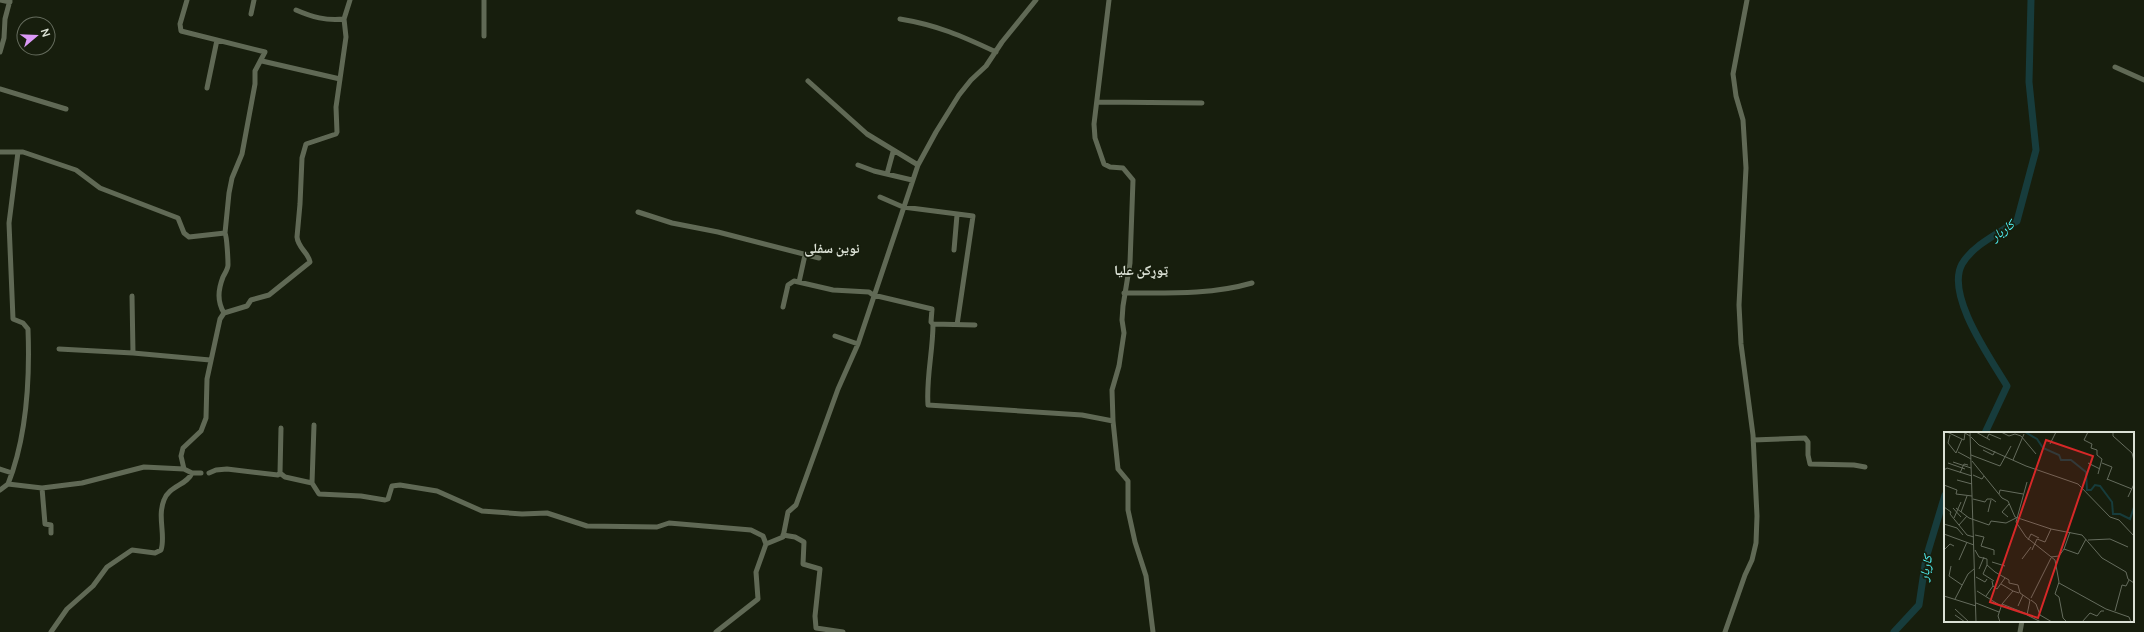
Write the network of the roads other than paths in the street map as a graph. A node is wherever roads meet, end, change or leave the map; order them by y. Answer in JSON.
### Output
{"nodes":[{"id":1,"x":0,"y":0,"type":"edge"},
{"id":2,"x":187,"y":0,"type":"edge"},
{"id":3,"x":254,"y":0,"type":"edge"},
{"id":4,"x":350,"y":0,"type":"edge"},
{"id":5,"x":484,"y":0,"type":"edge"},
{"id":6,"x":1036,"y":0,"type":"edge"},
{"id":7,"x":1109,"y":0,"type":"edge"},
{"id":8,"x":1747,"y":0,"type":"edge"},
{"id":9,"x":10,"y":1,"type":"edge"},
{"id":10,"x":296,"y":10,"type":"dead end"},
{"id":11,"x":251,"y":14,"type":"dead end"},
{"id":12,"x":344,"y":19,"type":"junction"},
{"id":13,"x":900,"y":19,"type":"dead end"},
{"id":14,"x":484,"y":36,"type":"dead end"},
{"id":15,"x":217,"y":40,"type":"junction"},
{"id":16,"x":0,"y":52,"type":"edge"},
{"id":17,"x":996,"y":52,"type":"junction"},
{"id":18,"x":262,"y":62,"type":"junction"},
{"id":19,"x":2115,"y":67,"type":"dead end"},
{"id":20,"x":340,"y":79,"type":"junction"},
{"id":21,"x":2144,"y":80,"type":"edge"},
{"id":22,"x":808,"y":82,"type":"dead end"},
{"id":23,"x":207,"y":88,"type":"dead end"},
{"id":24,"x":0,"y":89,"type":"edge"},
{"id":25,"x":1098,"y":102,"type":"junction"},
{"id":26,"x":1202,"y":103,"type":"dead end"},
{"id":27,"x":66,"y":108,"type":"dead end"},
{"id":28,"x":0,"y":152,"type":"edge"},
{"id":29,"x":18,"y":152,"type":"junction"},
{"id":30,"x":893,"y":152,"type":"junction"},
{"id":31,"x":858,"y":165,"type":"dead end"},
{"id":32,"x":918,"y":166,"type":"junction"},
{"id":33,"x":887,"y":174,"type":"junction"},
{"id":34,"x":912,"y":180,"type":"junction"},
{"id":35,"x":880,"y":197,"type":"dead end"},
{"id":36,"x":903,"y":207,"type":"junction"},
{"id":37,"x":638,"y":212,"type":"dead end"},
{"id":38,"x":958,"y":214,"type":"junction"},
{"id":39,"x":225,"y":233,"type":"junction"},
{"id":40,"x":954,"y":250,"type":"dead end"},
{"id":41,"x":805,"y":255,"type":"junction"},
{"id":42,"x":819,"y":258,"type":"dead end"},
{"id":43,"x":799,"y":282,"type":"junction"},
{"id":44,"x":1252,"y":283,"type":"dead end"},
{"id":45,"x":1124,"y":293,"type":"junction"},
{"id":46,"x":873,"y":295,"type":"junction"},
{"id":47,"x":132,"y":296,"type":"dead end"},
{"id":48,"x":783,"y":307,"type":"dead end"},
{"id":49,"x":224,"y":313,"type":"junction"},
{"id":50,"x":933,"y":324,"type":"junction"},
{"id":51,"x":957,"y":325,"type":"junction"},
{"id":52,"x":974,"y":325,"type":"dead end"},
{"id":53,"x":835,"y":336,"type":"dead end"},
{"id":54,"x":858,"y":344,"type":"junction"},
{"id":55,"x":59,"y":349,"type":"dead end"},
{"id":56,"x":133,"y":353,"type":"junction"},
{"id":57,"x":210,"y":360,"type":"junction"},
{"id":58,"x":1113,"y":421,"type":"junction"},
{"id":59,"x":314,"y":425,"type":"dead end"},
{"id":60,"x":281,"y":428,"type":"dead end"},
{"id":61,"x":1753,"y":440,"type":"junction"},
{"id":62,"x":283,"y":454,"type":"dead end"},
{"id":63,"x":1865,"y":468,"type":"dead end"},
{"id":64,"x":0,"y":469,"type":"edge"},
{"id":65,"x":184,"y":469,"type":"junction"},
{"id":66,"x":12,"y":473,"type":"junction"},
{"id":67,"x":192,"y":473,"type":"junction"},
{"id":68,"x":201,"y":473,"type":"dead end"},
{"id":69,"x":210,"y":473,"type":"dead end"},
{"id":70,"x":280,"y":474,"type":"junction"},
{"id":71,"x":312,"y":483,"type":"junction"},
{"id":72,"x":8,"y":484,"type":"junction"},
{"id":73,"x":42,"y":488,"type":"junction"},
{"id":74,"x":0,"y":490,"type":"edge"},
{"id":75,"x":51,"y":533,"type":"dead end"},
{"id":76,"x":783,"y":535,"type":"junction"},
{"id":77,"x":766,"y":544,"type":"junction"},
{"id":78,"x":2022,"y":622,"type":"edge"},
{"id":79,"x":51,"y":632,"type":"edge"},
{"id":80,"x":716,"y":632,"type":"edge"},
{"id":81,"x":843,"y":632,"type":"edge"},
{"id":82,"x":1153,"y":632,"type":"edge"},
{"id":83,"x":1725,"y":632,"type":"edge"},
{"id":84,"x":2020,"y":632,"type":"edge"}],
"edges":[{"from":1,"to":9,"type":"street"},
{"from":2,"to":15,"type":"street"},
{"from":3,"to":11,"type":"street"},
{"from":4,"to":12,"type":"street"},
{"from":5,"to":14,"type":"street"},
{"from":6,"to":17,"type":"street"},
{"from":7,"to":25,"type":"street"},
{"from":8,"to":61,"type":"street"},
{"from":9,"to":16,"type":"street"},
{"from":10,"to":12,"type":"street"},
{"from":12,"to":20,"type":"street"},
{"from":13,"to":17,"type":"street"},
{"from":15,"to":18,"type":"street"},
{"from":15,"to":23,"type":"street"},
{"from":17,"to":32,"type":"street"},
{"from":18,"to":20,"type":"street"},
{"from":18,"to":39,"type":"street"},
{"from":19,"to":21,"type":"street"},
{"from":20,"to":49,"type":"street"},
{"from":22,"to":30,"type":"street"},
{"from":24,"to":27,"type":"street"},
{"from":25,"to":26,"type":"street"},
{"from":25,"to":45,"type":"street"},
{"from":28,"to":29,"type":"street"},
{"from":29,"to":39,"type":"street"},
{"from":29,"to":66,"type":"street"},
{"from":30,"to":32,"type":"street"},
{"from":30,"to":33,"type":"street"},
{"from":31,"to":33,"type":"street"},
{"from":32,"to":34,"type":"street"},
{"from":33,"to":34,"type":"street"},
{"from":34,"to":36,"type":"street"},
{"from":35,"to":36,"type":"street"},
{"from":36,"to":38,"type":"street"},
{"from":36,"to":46,"type":"street"},
{"from":37,"to":41,"type":"street"},
{"from":38,"to":40,"type":"street"},
{"from":38,"to":51,"type":"street"},
{"from":39,"to":49,"type":"street"},
{"from":41,"to":42,"type":"street"},
{"from":41,"to":43,"type":"street"},
{"from":43,"to":46,"type":"street"},
{"from":43,"to":48,"type":"street"},
{"from":44,"to":45,"type":"street"},
{"from":45,"to":58,"type":"street"},
{"from":46,"to":50,"type":"street"},
{"from":46,"to":54,"type":"street"},
{"from":47,"to":56,"type":"street"},
{"from":49,"to":57,"type":"street"},
{"from":50,"to":51,"type":"street"},
{"from":50,"to":58,"type":"street"},
{"from":51,"to":52,"type":"street"},
{"from":53,"to":54,"type":"street"},
{"from":54,"to":76,"type":"street"},
{"from":55,"to":56,"type":"street"},
{"from":56,"to":57,"type":"street"},
{"from":57,"to":65,"type":"street"},
{"from":58,"to":82,"type":"street"},
{"from":59,"to":71,"type":"street"},
{"from":60,"to":70,"type":"street"},
{"from":61,"to":63,"type":"street"},
{"from":61,"to":83,"type":"street"},
{"from":62,"to":70,"type":"street"},
{"from":64,"to":66,"type":"street"},
{"from":65,"to":67,"type":"street"},
{"from":65,"to":73,"type":"street"},
{"from":66,"to":72,"type":"street"},
{"from":67,"to":68,"type":"street"},
{"from":67,"to":79,"type":"street"},
{"from":69,"to":70,"type":"street"},
{"from":70,"to":71,"type":"street"},
{"from":71,"to":77,"type":"street"},
{"from":72,"to":73,"type":"street"},
{"from":72,"to":74,"type":"street"},
{"from":73,"to":75,"type":"street"},
{"from":76,"to":77,"type":"street"},
{"from":76,"to":81,"type":"street"},
{"from":77,"to":80,"type":"street"},
{"from":78,"to":84,"type":"street"}]}
